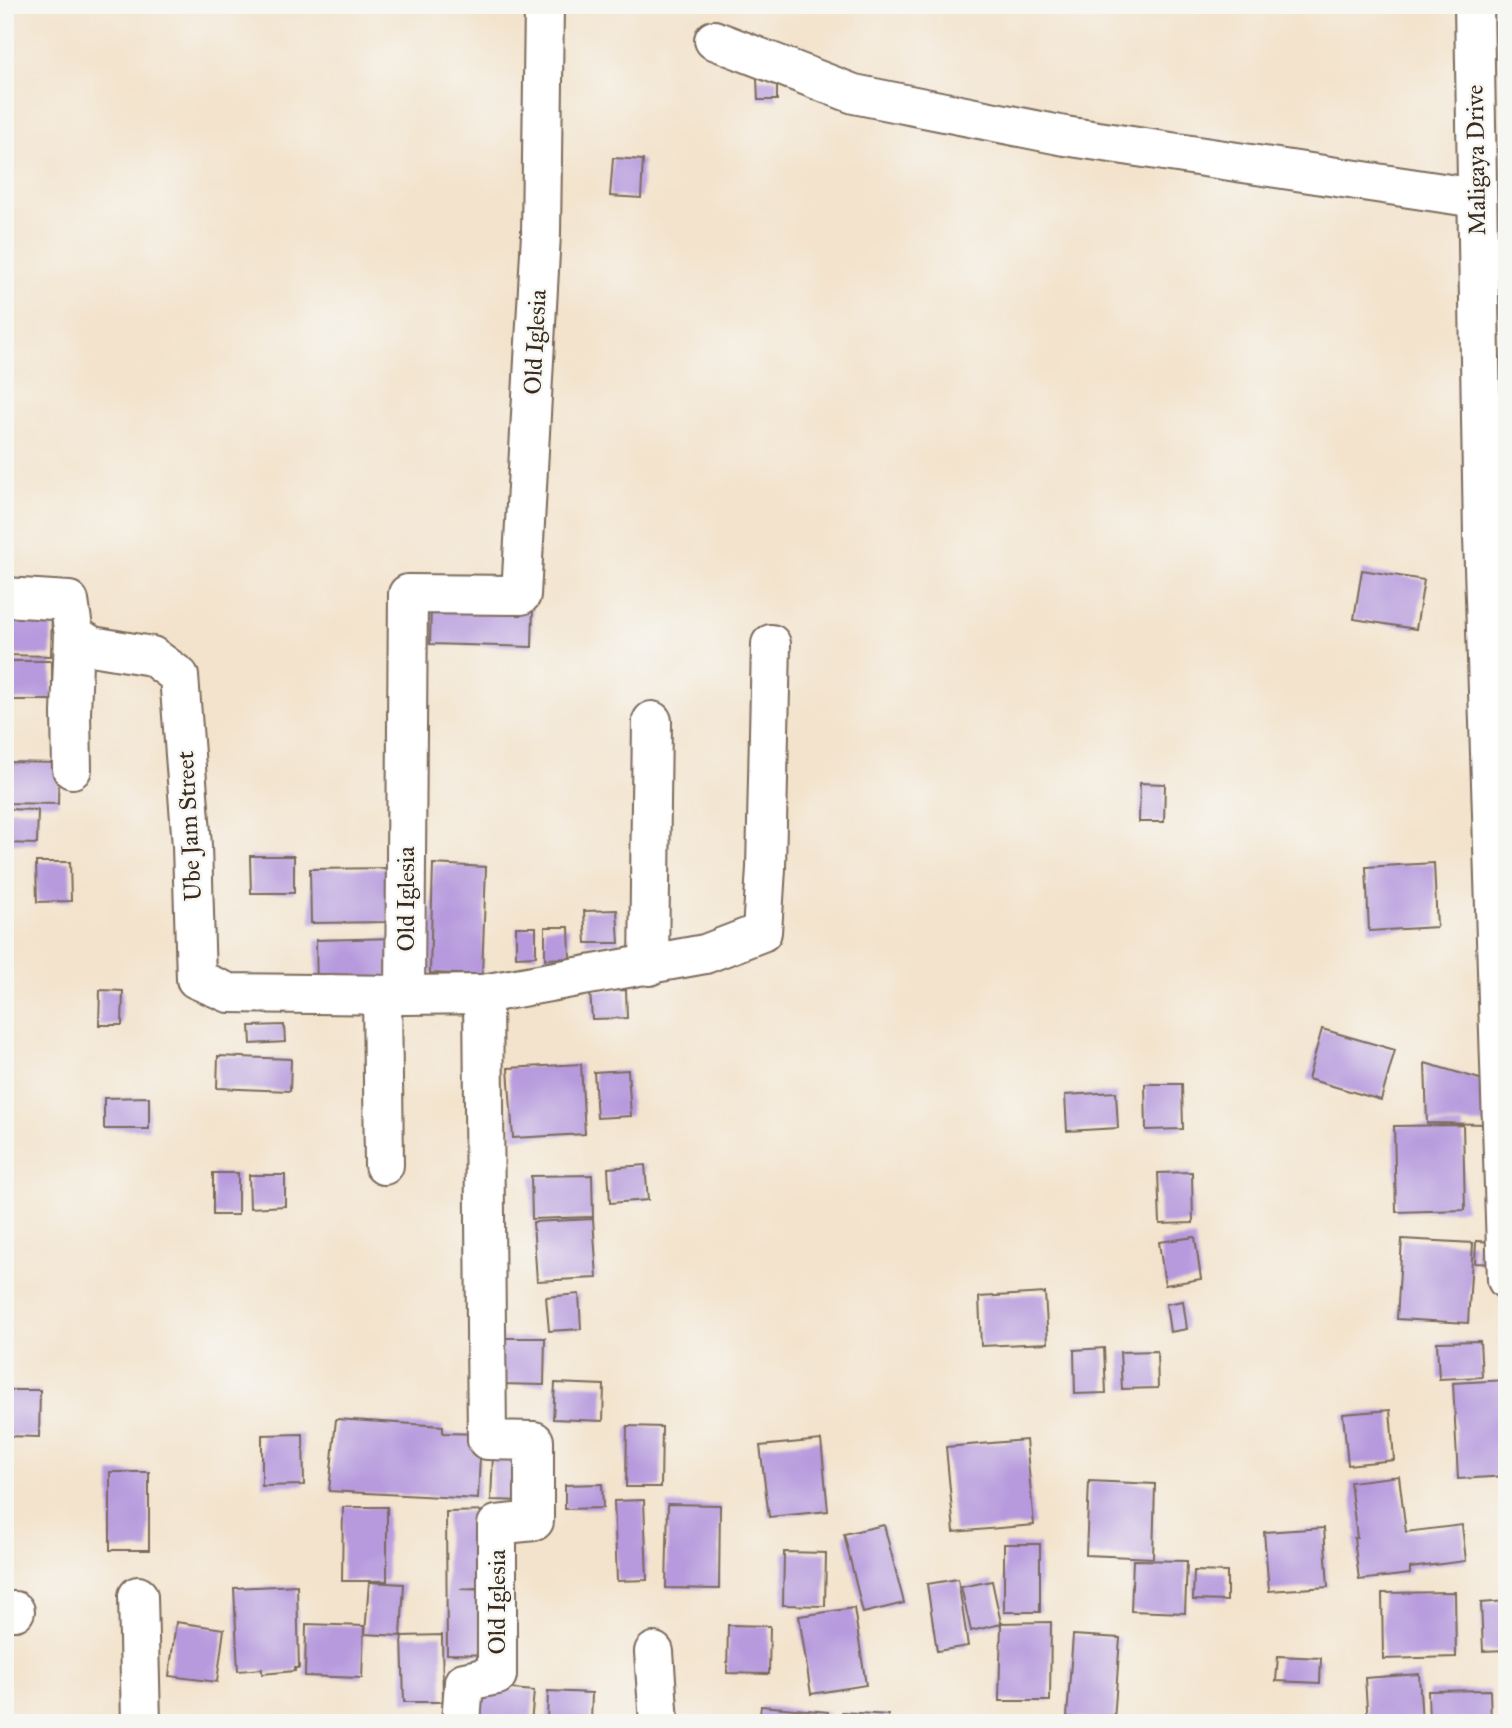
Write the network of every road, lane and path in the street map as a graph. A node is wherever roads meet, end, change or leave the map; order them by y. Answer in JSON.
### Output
{"nodes":[{"id":1,"x":544,"y":5,"type":"edge"},
{"id":2,"x":1474,"y":5,"type":"edge"},
{"id":3,"x":714,"y":40,"type":"dead end"},
{"id":4,"x":1476,"y":198,"type":"junction"},
{"id":5,"x":1492,"y":257,"type":"edge"},
{"id":6,"x":5,"y":597,"type":"edge"},
{"id":7,"x":74,"y":635,"type":"junction"},
{"id":8,"x":771,"y":644,"type":"dead end"},
{"id":9,"x":652,"y":721,"type":"dead end"},
{"id":10,"x":72,"y":769,"type":"dead end"},
{"id":11,"x":649,"y":966,"type":"junction"},
{"id":12,"x":483,"y":994,"type":"junction"},
{"id":13,"x":393,"y":995,"type":"junction"},
{"id":14,"x":1505,"y":1143,"type":"edge"},
{"id":15,"x":384,"y":1165,"type":"dead end"},
{"id":16,"x":1507,"y":1280,"type":"edge"},
{"id":17,"x":138,"y":1596,"type":"dead end"},
{"id":18,"x":654,"y":1652,"type":"dead end"},
{"id":19,"x":142,"y":1723,"type":"edge"},
{"id":20,"x":461,"y":1723,"type":"edge"},
{"id":21,"x":659,"y":1723,"type":"edge"}],
"edges":[{"from":1,"to":13,"type":"street","name":"Old Iglesia"},
{"from":2,"to":4,"type":"street","name":"Maligaya Drive"},
{"from":3,"to":4,"type":"street"},
{"from":4,"to":5,"type":"street","name":"Maligaya Drive"},
{"from":5,"to":14,"type":"street","name":"Maligaya Drive"},
{"from":6,"to":7,"type":"street"},
{"from":7,"to":10,"type":"street"},
{"from":7,"to":13,"type":"street","name":"Ube Jam Street"},
{"from":8,"to":11,"type":"street"},
{"from":9,"to":11,"type":"street"},
{"from":11,"to":12,"type":"street"},
{"from":12,"to":13,"type":"street"},
{"from":12,"to":20,"type":"street","name":"Old Iglesia"},
{"from":13,"to":15,"type":"street"},
{"from":14,"to":16,"type":"street","name":"Maligaya Drive"},
{"from":17,"to":19,"type":"street"},
{"from":18,"to":21,"type":"street"}]}
